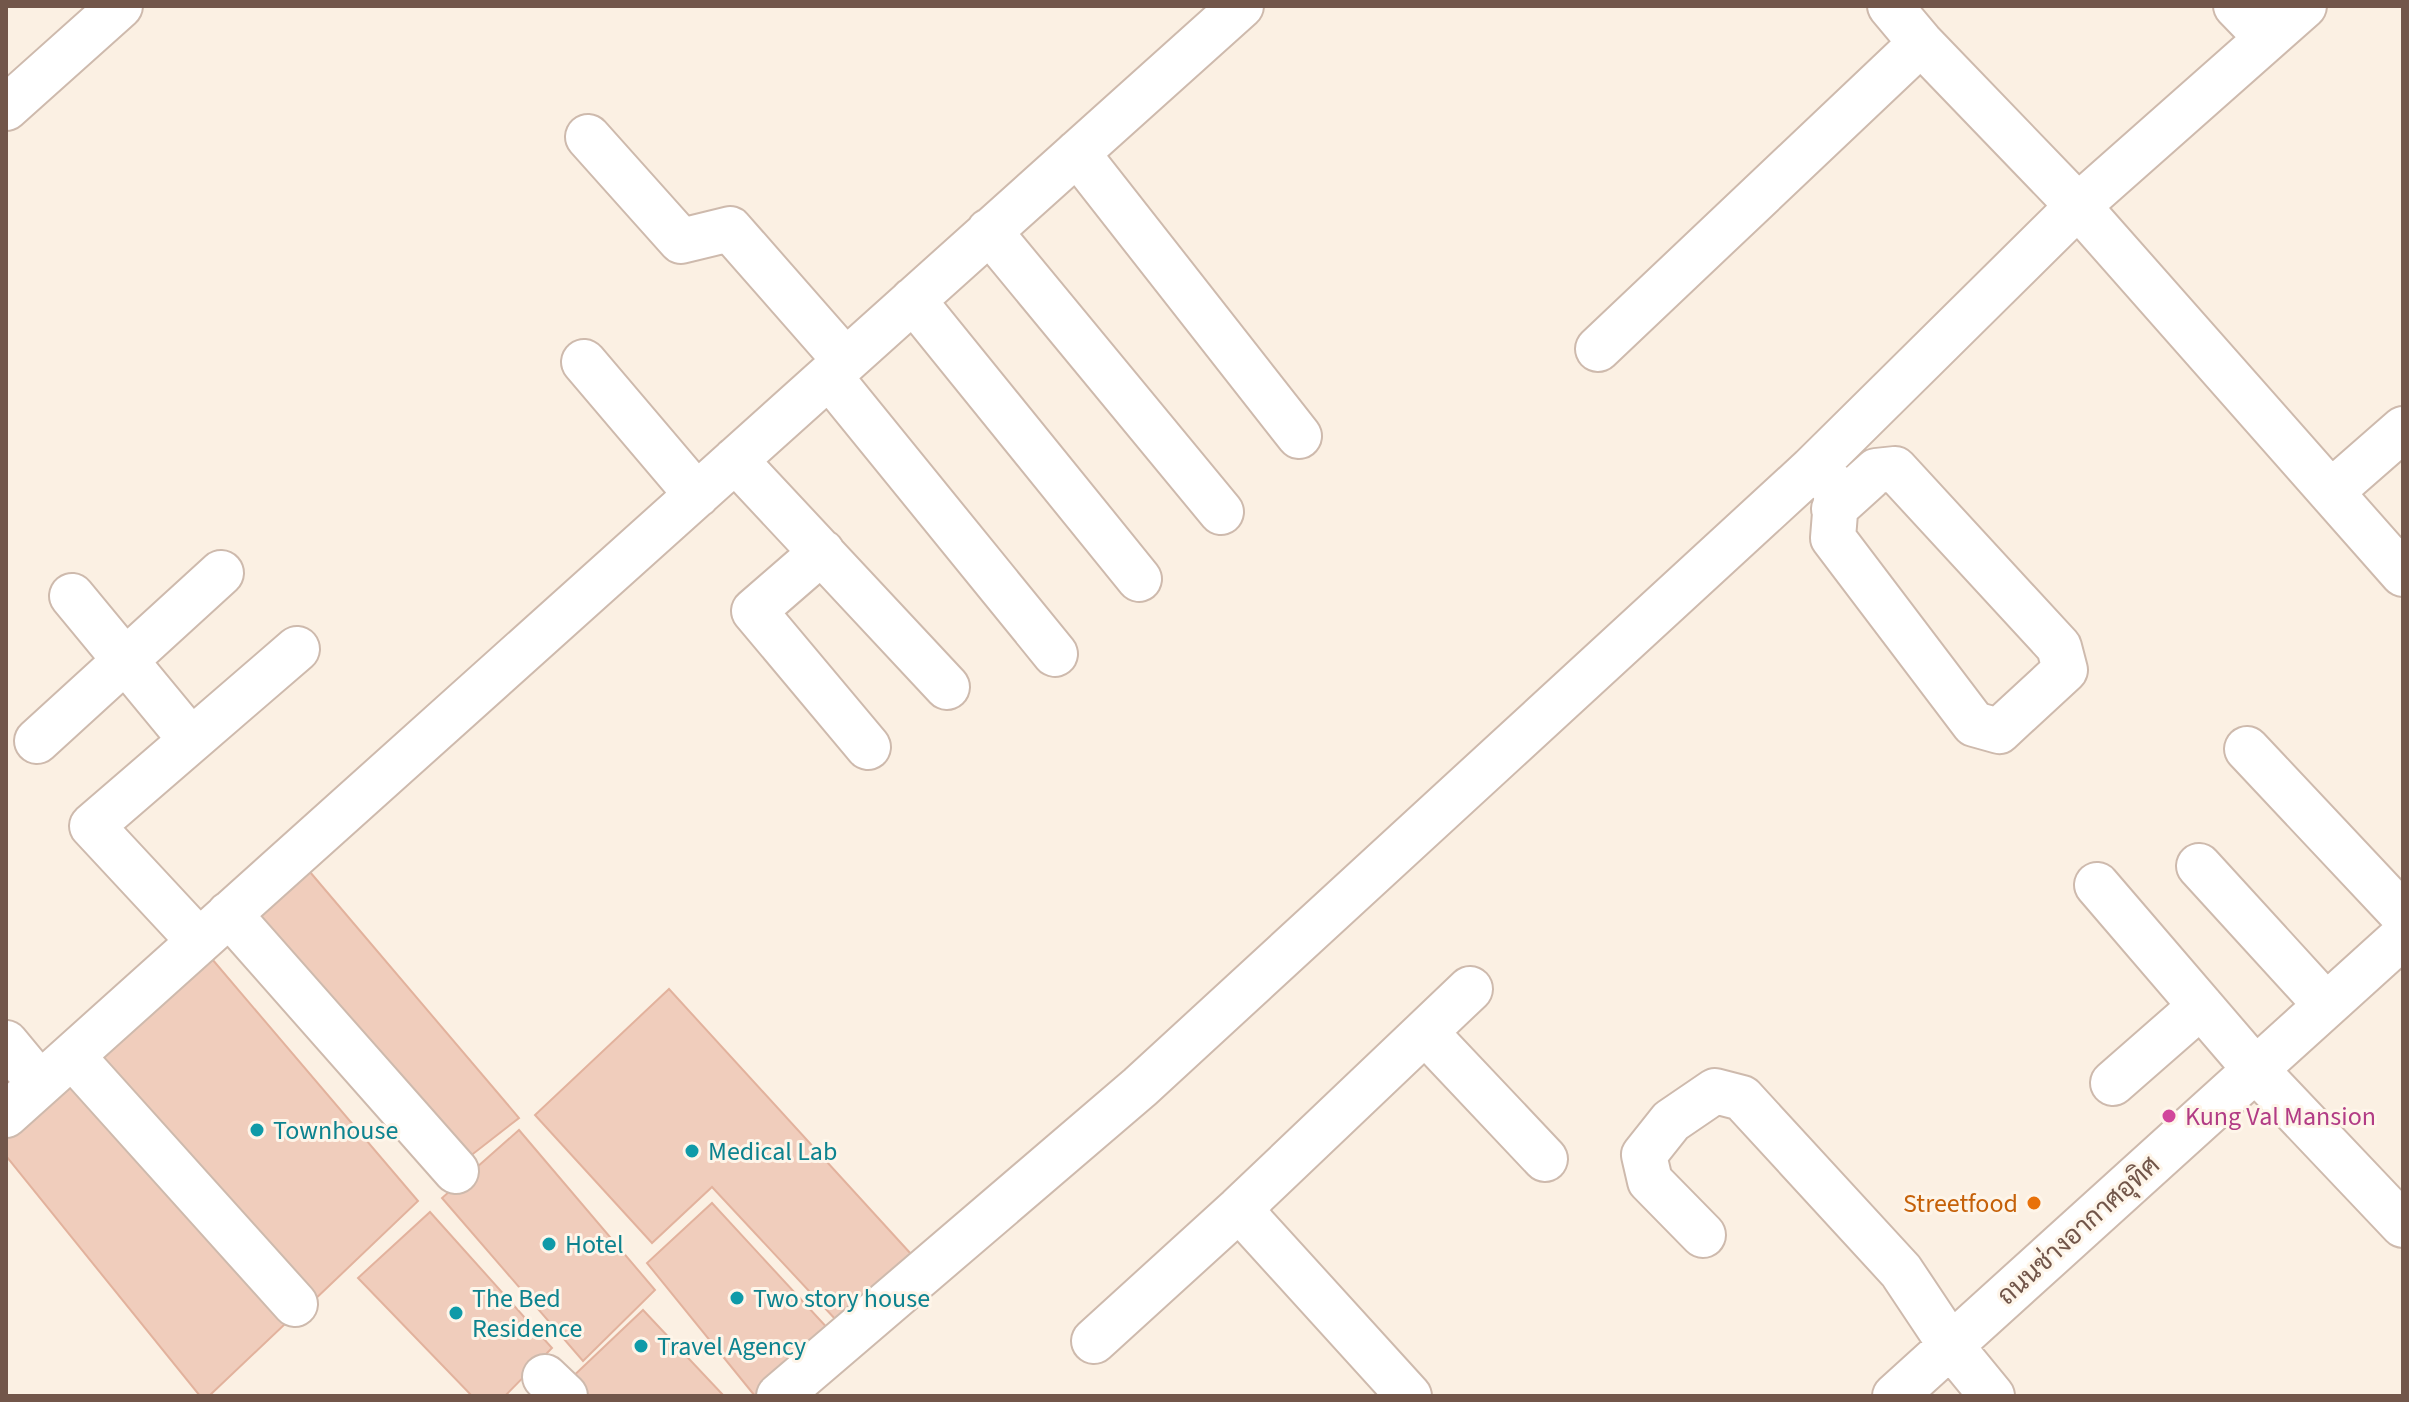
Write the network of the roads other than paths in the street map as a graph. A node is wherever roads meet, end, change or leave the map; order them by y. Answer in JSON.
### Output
{"nodes":[{"id":1,"x":120,"y":6,"type":"edge"},
{"id":2,"x":1241,"y":6,"type":"edge"},
{"id":3,"x":1890,"y":6,"type":"edge"},
{"id":4,"x":2236,"y":6,"type":"edge"},
{"id":5,"x":2304,"y":6,"type":"edge"},
{"id":6,"x":2267,"y":38,"type":"junction"},
{"id":7,"x":1921,"y":43,"type":"junction"},
{"id":8,"x":6,"y":108,"type":"edge"},
{"id":9,"x":588,"y":137,"type":"dead end"},
{"id":10,"x":1077,"y":153,"type":"junction"},
{"id":11,"x":2078,"y":206,"type":"junction"},
{"id":12,"x":989,"y":231,"type":"junction"},
{"id":13,"x":913,"y":300,"type":"junction"},
{"id":14,"x":1598,"y":349,"type":"dead end"},
{"id":15,"x":584,"y":362,"type":"dead end"},
{"id":16,"x":837,"y":368,"type":"junction"},
{"id":17,"x":2403,"y":429,"type":"edge"},
{"id":18,"x":1299,"y":436,"type":"dead end"},
{"id":19,"x":735,"y":460,"type":"junction"},
{"id":20,"x":1812,"y":469,"type":"junction"},
{"id":21,"x":2331,"y":492,"type":"junction"},
{"id":22,"x":697,"y":495,"type":"junction"},
{"id":23,"x":1834,"y":509,"type":"junction"},
{"id":24,"x":1221,"y":512,"type":"dead end"},
{"id":25,"x":822,"y":552,"type":"junction"},
{"id":26,"x":221,"y":573,"type":"dead end"},
{"id":27,"x":2403,"y":574,"type":"edge"},
{"id":28,"x":1139,"y":579,"type":"dead end"},
{"id":29,"x":72,"y":596,"type":"dead end"},
{"id":30,"x":297,"y":649,"type":"dead end"},
{"id":31,"x":1055,"y":654,"type":"dead end"},
{"id":32,"x":125,"y":661,"type":"junction"},
{"id":33,"x":947,"y":687,"type":"dead end"},
{"id":34,"x":191,"y":740,"type":"junction"},
{"id":35,"x":37,"y":741,"type":"dead end"},
{"id":36,"x":868,"y":747,"type":"dead end"},
{"id":37,"x":2247,"y":749,"type":"dead end"},
{"id":38,"x":2199,"y":866,"type":"dead end"},
{"id":39,"x":2097,"y":885,"type":"dead end"},
{"id":40,"x":2403,"y":915,"type":"edge"},
{"id":41,"x":214,"y":928,"type":"junction"},
{"id":42,"x":2403,"y":936,"type":"edge"},
{"id":43,"x":1470,"y":989,"type":"dead end"},
{"id":44,"x":2326,"y":1005,"type":"junction"},
{"id":45,"x":2201,"y":1006,"type":"junction"},
{"id":46,"x":1425,"y":1032,"type":"junction"},
{"id":47,"x":6,"y":1043,"type":"edge"},
{"id":48,"x":2255,"y":1069,"type":"junction"},
{"id":49,"x":56,"y":1070,"type":"junction"},
{"id":50,"x":2113,"y":1083,"type":"dead end"},
{"id":51,"x":6,"y":1115,"type":"edge"},
{"id":52,"x":1545,"y":1159,"type":"dead end"},
{"id":53,"x":456,"y":1171,"type":"dead end"},
{"id":54,"x":1239,"y":1209,"type":"junction"},
{"id":55,"x":2403,"y":1225,"type":"edge"},
{"id":56,"x":1703,"y":1235,"type":"dead end"},
{"id":57,"x":295,"y":1304,"type":"dead end"},
{"id":58,"x":1094,"y":1341,"type":"dead end"},
{"id":59,"x":1951,"y":1346,"type":"junction"},
{"id":60,"x":779,"y":1396,"type":"edge"},
{"id":61,"x":1409,"y":1396,"type":"edge"},
{"id":62,"x":1895,"y":1396,"type":"edge"},
{"id":63,"x":1992,"y":1396,"type":"edge"}],
"edges":[{"from":1,"to":8,"type":"street"},
{"from":2,"to":10,"type":"street"},
{"from":3,"to":7,"type":"street"},
{"from":4,"to":6,"type":"street"},
{"from":5,"to":6,"type":"street"},
{"from":6,"to":11,"type":"street"},
{"from":7,"to":11,"type":"street"},
{"from":7,"to":14,"type":"street"},
{"from":9,"to":16,"type":"street"},
{"from":10,"to":12,"type":"street"},
{"from":10,"to":18,"type":"street"},
{"from":11,"to":20,"type":"street"},
{"from":11,"to":21,"type":"street"},
{"from":12,"to":13,"type":"street"},
{"from":12,"to":24,"type":"street"},
{"from":13,"to":16,"type":"street"},
{"from":13,"to":28,"type":"street"},
{"from":15,"to":22,"type":"street"},
{"from":16,"to":19,"type":"street"},
{"from":16,"to":31,"type":"street"},
{"from":17,"to":21,"type":"street"},
{"from":19,"to":22,"type":"street"},
{"from":19,"to":25,"type":"street"},
{"from":20,"to":23,"type":"street"},
{"from":20,"to":60,"type":"street"},
{"from":21,"to":27,"type":"street"},
{"from":22,"to":41,"type":"street"},
{"from":23,"to":23,"type":"street"},
{"from":25,"to":33,"type":"street"},
{"from":25,"to":36,"type":"street"},
{"from":26,"to":32,"type":"street"},
{"from":29,"to":32,"type":"street"},
{"from":30,"to":34,"type":"street"},
{"from":32,"to":34,"type":"street"},
{"from":32,"to":35,"type":"street"},
{"from":34,"to":41,"type":"street"},
{"from":37,"to":40,"type":"street"},
{"from":38,"to":44,"type":"street"},
{"from":39,"to":45,"type":"street"},
{"from":41,"to":49,"type":"street"},
{"from":41,"to":53,"type":"street"},
{"from":42,"to":44,"type":"street","name":"ถนนช่างอากาศอุทิศ"},
{"from":43,"to":46,"type":"street"},
{"from":44,"to":48,"type":"street","name":"ถนนช่างอากาศอุทิศ"},
{"from":45,"to":48,"type":"street"},
{"from":45,"to":50,"type":"street"},
{"from":46,"to":52,"type":"street"},
{"from":46,"to":54,"type":"street"},
{"from":47,"to":49,"type":"street"},
{"from":48,"to":55,"type":"street"},
{"from":48,"to":59,"type":"street","name":"ถนนช่างอากาศอุทิศ"},
{"from":49,"to":51,"type":"street"},
{"from":49,"to":57,"type":"street"},
{"from":54,"to":58,"type":"street"},
{"from":54,"to":61,"type":"street"},
{"from":56,"to":59,"type":"street"},
{"from":59,"to":62,"type":"street","name":"ถนนช่างอากาศอุทิศ"},
{"from":59,"to":63,"type":"street"}]}
